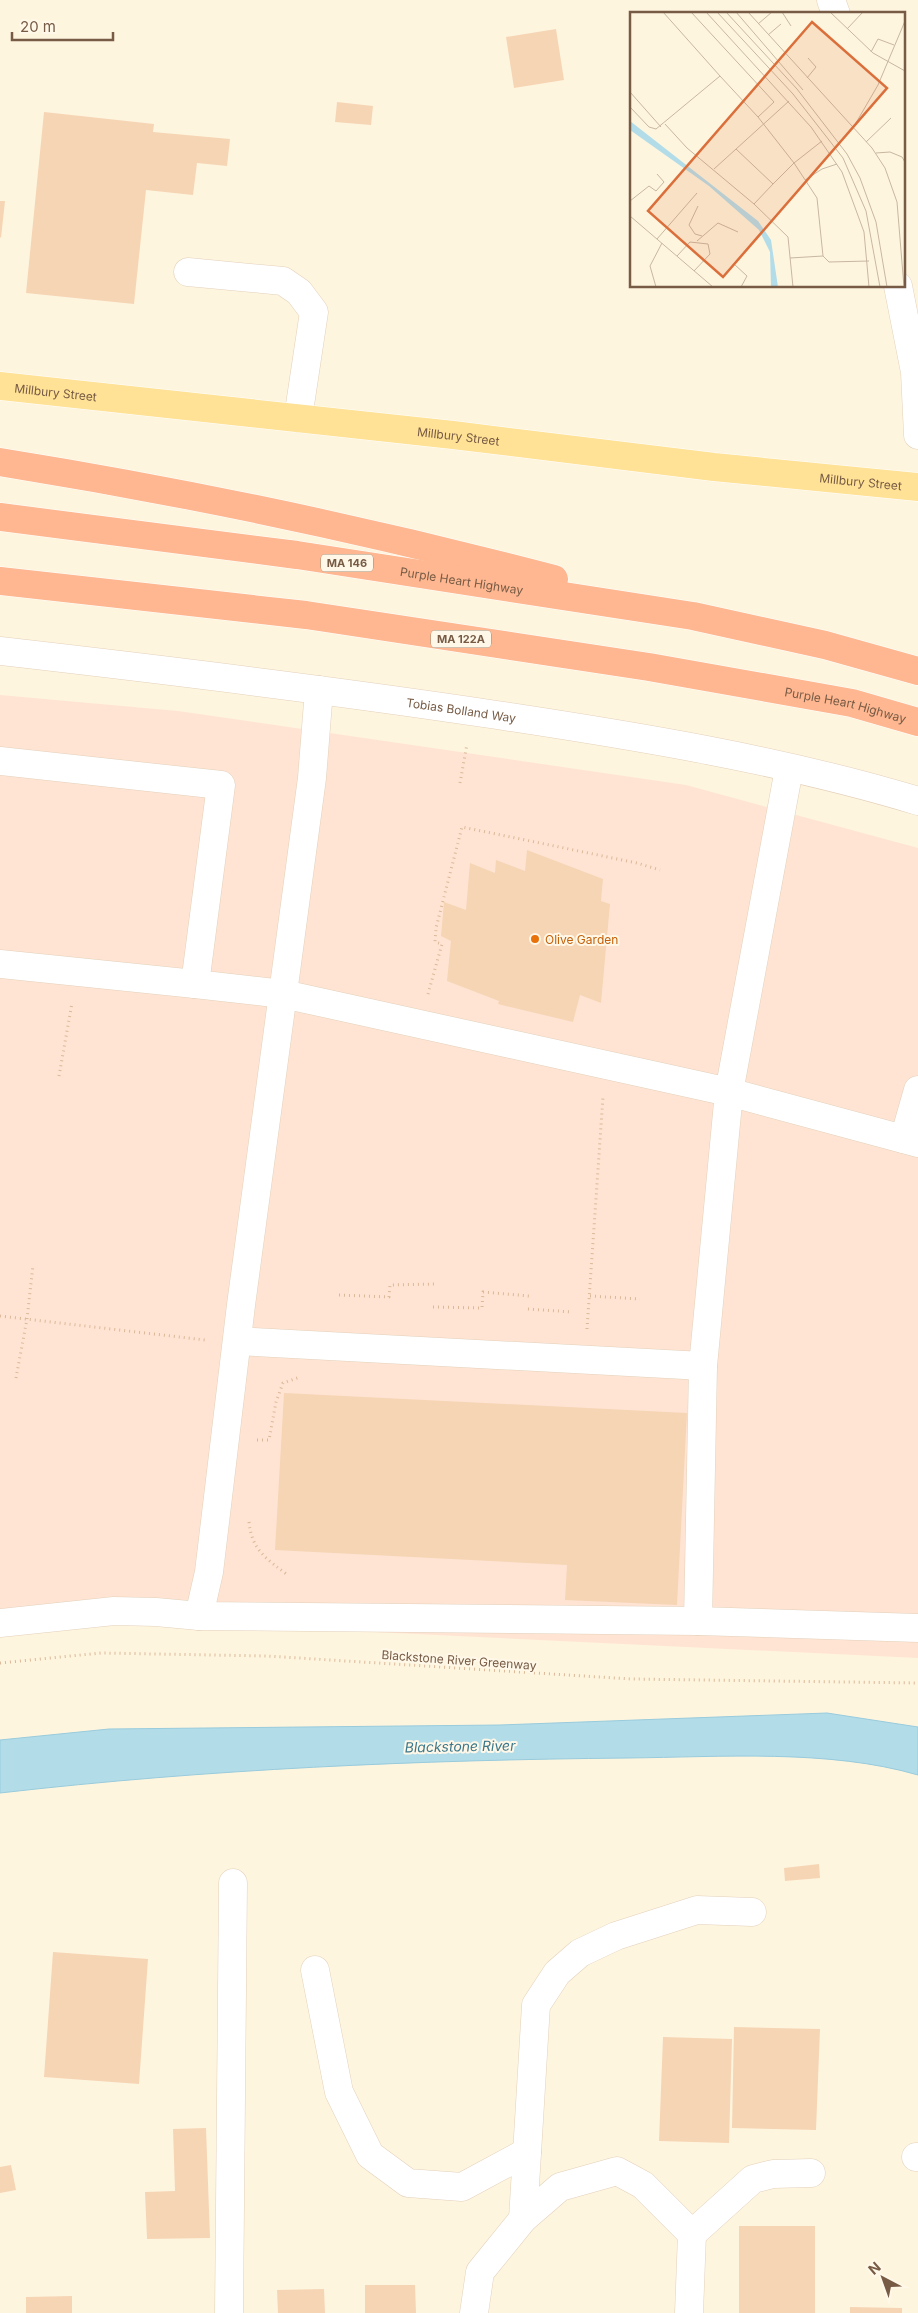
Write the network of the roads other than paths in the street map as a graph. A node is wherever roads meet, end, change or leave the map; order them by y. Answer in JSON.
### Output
{"nodes":[{"id":1,"x":831,"y":0,"type":"edge"},
{"id":2,"x":835,"y":12,"type":"edge"},
{"id":3,"x":188,"y":272,"type":"dead end"},
{"id":4,"x":898,"y":288,"type":"edge"},
{"id":5,"x":0,"y":386,"type":"edge"},
{"id":6,"x":298,"y":418,"type":"junction"},
{"id":7,"x":918,"y":435,"type":"edge"},
{"id":8,"x":0,"y":462,"type":"edge"},
{"id":9,"x":918,"y":487,"type":"edge"},
{"id":10,"x":0,"y":517,"type":"edge"},
{"id":11,"x":0,"y":581,"type":"edge"},
{"id":12,"x":693,"y":616,"type":"junction"},
{"id":13,"x":0,"y":651,"type":"edge"},
{"id":14,"x":918,"y":671,"type":"edge"},
{"id":15,"x":319,"y":690,"type":"junction"},
{"id":16,"x":918,"y":722,"type":"edge"},
{"id":17,"x":0,"y":761,"type":"edge"},
{"id":18,"x":789,"y":769,"type":"junction"},
{"id":19,"x":918,"y":801,"type":"edge"},
{"id":20,"x":0,"y":964,"type":"edge"},
{"id":21,"x":195,"y":984,"type":"junction"},
{"id":22,"x":283,"y":994,"type":"junction"},
{"id":23,"x":918,"y":1090,"type":"edge"},
{"id":24,"x":729,"y":1092,"type":"junction"},
{"id":25,"x":911,"y":1141,"type":"edge"},
{"id":26,"x":225,"y":1340,"type":"junction"},
{"id":27,"x":703,"y":1366,"type":"junction"},
{"id":28,"x":199,"y":1616,"type":"junction"},
{"id":29,"x":698,"y":1621,"type":"junction"},
{"id":30,"x":0,"y":1624,"type":"edge"},
{"id":31,"x":918,"y":1628,"type":"edge"},
{"id":32,"x":233,"y":1884,"type":"dead end"},
{"id":33,"x":752,"y":1912,"type":"dead end"},
{"id":34,"x":315,"y":1970,"type":"dead end"},
{"id":35,"x":527,"y":2152,"type":"junction"},
{"id":36,"x":811,"y":2173,"type":"dead end"},
{"id":37,"x":523,"y":2219,"type":"junction"},
{"id":38,"x":692,"y":2234,"type":"junction"},
{"id":39,"x":229,"y":2313,"type":"edge"},
{"id":40,"x":474,"y":2313,"type":"edge"},
{"id":41,"x":689,"y":2313,"type":"edge"}],
"edges":[{"from":1,"to":2,"type":"street"},
{"from":3,"to":6,"type":"street"},
{"from":4,"to":7,"type":"street"},
{"from":5,"to":6,"type":"main road","name":"Millbury Street"},
{"from":6,"to":9,"type":"main road","name":"Millbury Street"},
{"from":8,"to":12,"type":"highway"},
{"from":10,"to":12,"type":"highway","name":"Purple Heart Highway","number":"MA 146"},
{"from":11,"to":16,"type":"highway","name":"Purple Heart Highway","number":"MA 122A"},
{"from":12,"to":14,"type":"highway","name":"Purple Heart Highway"},
{"from":13,"to":15,"type":"street","name":"Tobias Bolland Way"},
{"from":15,"to":18,"type":"street","name":"Tobias Bolland Way"},
{"from":15,"to":22,"type":"street"},
{"from":17,"to":21,"type":"street"},
{"from":18,"to":19,"type":"street","name":"Tobias Bolland Way"},
{"from":18,"to":24,"type":"street"},
{"from":20,"to":21,"type":"street"},
{"from":21,"to":22,"type":"street"},
{"from":22,"to":24,"type":"street"},
{"from":22,"to":26,"type":"street"},
{"from":23,"to":25,"type":"street"},
{"from":24,"to":25,"type":"street"},
{"from":24,"to":27,"type":"street"},
{"from":26,"to":27,"type":"street"},
{"from":26,"to":28,"type":"street"},
{"from":27,"to":29,"type":"street"},
{"from":28,"to":29,"type":"street"},
{"from":28,"to":30,"type":"street"},
{"from":29,"to":31,"type":"street"},
{"from":32,"to":39,"type":"street"},
{"from":33,"to":35,"type":"street"},
{"from":34,"to":35,"type":"street"},
{"from":35,"to":37,"type":"street"},
{"from":36,"to":38,"type":"street"},
{"from":37,"to":38,"type":"street"},
{"from":37,"to":40,"type":"street"},
{"from":38,"to":41,"type":"street"}]}
